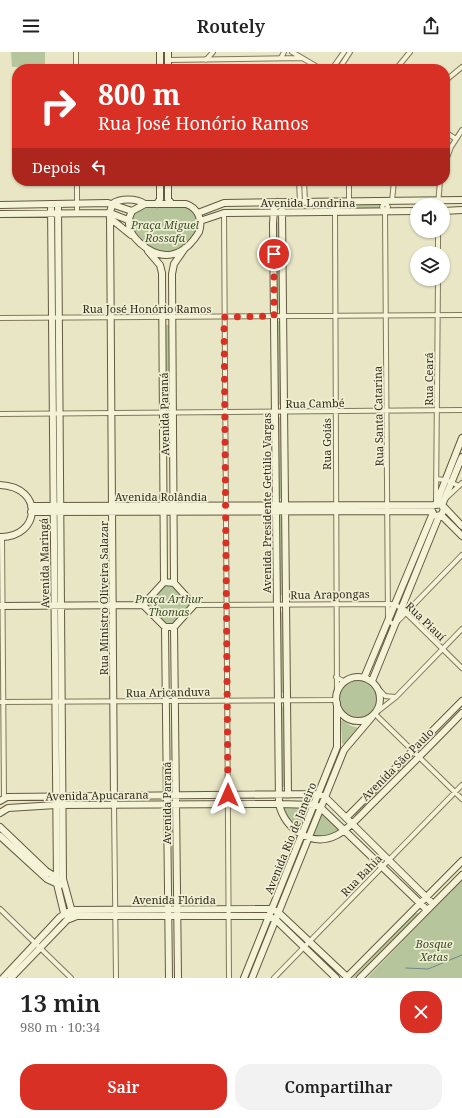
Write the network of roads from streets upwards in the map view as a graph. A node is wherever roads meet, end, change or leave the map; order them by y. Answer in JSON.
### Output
{"nodes":[{"id":1,"x":76,"y":52,"type":"edge"},
{"id":2,"x":160,"y":52,"type":"edge"},
{"id":3,"x":168,"y":52,"type":"edge"},
{"id":4,"x":213,"y":52,"type":"edge"},
{"id":5,"x":284,"y":52,"type":"edge"},
{"id":6,"x":292,"y":52,"type":"edge"},
{"id":7,"x":344,"y":52,"type":"edge"},
{"id":8,"x":350,"y":52,"type":"edge"},
{"id":9,"x":410,"y":52,"type":"edge"},
{"id":10,"x":281,"y":58,"type":"junction"},
{"id":11,"x":302,"y":58,"type":"junction"},
{"id":12,"x":168,"y":60,"type":"junction"},
{"id":13,"x":206,"y":60,"type":"junction"},
{"id":14,"x":336,"y":63,"type":"edge"},
{"id":15,"x":76,"y":64,"type":"edge"},
{"id":16,"x":160,"y":64,"type":"edge"},
{"id":17,"x":168,"y":64,"type":"edge"},
{"id":18,"x":312,"y":64,"type":"edge"},
{"id":19,"x":342,"y":64,"type":"edge"},
{"id":20,"x":401,"y":64,"type":"edge"},
{"id":21,"x":462,"y":67,"type":"edge"},
{"id":22,"x":450,"y":77,"type":"edge"},
{"id":23,"x":462,"y":130,"type":"edge"},
{"id":24,"x":450,"y":135,"type":"edge"},
{"id":25,"x":456,"y":139,"type":"junction"},
{"id":26,"x":450,"y":152,"type":"edge"},
{"id":27,"x":77,"y":186,"type":"edge"},
{"id":28,"x":160,"y":186,"type":"edge"},
{"id":29,"x":168,"y":186,"type":"edge"},
{"id":30,"x":300,"y":186,"type":"edge"},
{"id":31,"x":304,"y":186,"type":"edge"},
{"id":32,"x":349,"y":186,"type":"edge"},
{"id":33,"x":394,"y":186,"type":"edge"},
{"id":34,"x":440,"y":186,"type":"edge"},
{"id":35,"x":438,"y":198,"type":"edge"},
{"id":36,"x":462,"y":200,"type":"edge"},
{"id":37,"x":302,"y":201,"type":"junction"},
{"id":38,"x":335,"y":201,"type":"junction"},
{"id":39,"x":349,"y":201,"type":"junction"},
{"id":40,"x":385,"y":201,"type":"junction"},
{"id":41,"x":392,"y":201,"type":"junction"},
{"id":42,"x":410,"y":201,"type":"edge"},
{"id":43,"x":450,"y":201,"type":"edge"},
{"id":44,"x":278,"y":202,"type":"junction"},
{"id":45,"x":77,"y":203,"type":"junction"},
{"id":46,"x":170,"y":203,"type":"junction"},
{"id":47,"x":0,"y":204,"type":"edge"},
{"id":48,"x":50,"y":204,"type":"junction"},
{"id":49,"x":58,"y":204,"type":"junction"},
{"id":50,"x":112,"y":204,"type":"junction"},
{"id":51,"x":145,"y":204,"type":"junction"},
{"id":52,"x":157,"y":204,"type":"junction"},
{"id":53,"x":462,"y":210,"type":"edge"},
{"id":54,"x":132,"y":211,"type":"junction"},
{"id":55,"x":297,"y":211,"type":"junction"},
{"id":56,"x":335,"y":211,"type":"junction"},
{"id":57,"x":385,"y":211,"type":"junction"},
{"id":58,"x":410,"y":211,"type":"edge"},
{"id":59,"x":450,"y":211,"type":"edge"},
{"id":60,"x":77,"y":212,"type":"junction"},
{"id":61,"x":274,"y":212,"type":"junction"},
{"id":62,"x":282,"y":212,"type":"junction"},
{"id":63,"x":50,"y":213,"type":"junction"},
{"id":64,"x":58,"y":213,"type":"junction"},
{"id":65,"x":198,"y":213,"type":"junction"},
{"id":66,"x":224,"y":213,"type":"junction"},
{"id":67,"x":0,"y":214,"type":"edge"},
{"id":68,"x":110,"y":216,"type":"junction"},
{"id":69,"x":128,"y":220,"type":"junction"},
{"id":70,"x":200,"y":221,"type":"junction"},
{"id":71,"x":282,"y":223,"type":"junction"},
{"id":72,"x":273,"y":224,"type":"junction"},
{"id":73,"x":133,"y":237,"type":"junction"},
{"id":74,"x":185,"y":248,"type":"junction"},
{"id":75,"x":148,"y":251,"type":"junction"},
{"id":76,"x":59,"y":278,"type":"junction"},
{"id":77,"x":51,"y":279,"type":"junction"},
{"id":78,"x":438,"y":286,"type":"edge"},
{"id":79,"x":437,"y":315,"type":"junction"},
{"id":80,"x":462,"y":315,"type":"edge"},
{"id":81,"x":274,"y":316,"type":"junction"},
{"id":82,"x":283,"y":316,"type":"junction"},
{"id":83,"x":386,"y":316,"type":"junction"},
{"id":84,"x":162,"y":317,"type":"junction"},
{"id":85,"x":172,"y":317,"type":"junction"},
{"id":86,"x":224,"y":317,"type":"junction"},
{"id":87,"x":335,"y":317,"type":"junction"},
{"id":88,"x":0,"y":318,"type":"edge"},
{"id":89,"x":51,"y":318,"type":"junction"},
{"id":90,"x":59,"y":318,"type":"junction"},
{"id":91,"x":111,"y":318,"type":"junction"},
{"id":92,"x":387,"y":410,"type":"junction"},
{"id":93,"x":462,"y":410,"type":"edge"},
{"id":94,"x":335,"y":411,"type":"junction"},
{"id":95,"x":437,"y":411,"type":"junction"},
{"id":96,"x":174,"y":412,"type":"junction"},
{"id":97,"x":225,"y":412,"type":"junction"},
{"id":98,"x":276,"y":412,"type":"junction"},
{"id":99,"x":283,"y":412,"type":"junction"},
{"id":100,"x":112,"y":413,"type":"junction"},
{"id":101,"x":164,"y":413,"type":"junction"},
{"id":102,"x":0,"y":414,"type":"edge"},
{"id":103,"x":52,"y":414,"type":"junction"},
{"id":104,"x":59,"y":414,"type":"junction"},
{"id":105,"x":462,"y":438,"type":"edge"},
{"id":106,"x":462,"y":457,"type":"edge"},
{"id":107,"x":436,"y":479,"type":"junction"},
{"id":108,"x":449,"y":481,"type":"junction"},
{"id":109,"x":461,"y":484,"type":"edge"},
{"id":110,"x":0,"y":485,"type":"edge"},
{"id":111,"x":440,"y":504,"type":"junction"},
{"id":112,"x":226,"y":508,"type":"junction"},
{"id":113,"x":276,"y":508,"type":"junction"},
{"id":114,"x":285,"y":508,"type":"junction"},
{"id":115,"x":336,"y":508,"type":"junction"},
{"id":116,"x":388,"y":508,"type":"junction"},
{"id":117,"x":31,"y":509,"type":"junction"},
{"id":118,"x":53,"y":509,"type":"junction"},
{"id":119,"x":60,"y":509,"type":"junction"},
{"id":120,"x":112,"y":509,"type":"junction"},
{"id":121,"x":164,"y":509,"type":"junction"},
{"id":122,"x":175,"y":509,"type":"junction"},
{"id":123,"x":433,"y":512,"type":"junction"},
{"id":124,"x":440,"y":516,"type":"junction"},
{"id":125,"x":462,"y":526,"type":"edge"},
{"id":126,"x":462,"y":536,"type":"edge"},
{"id":127,"x":1,"y":537,"type":"edge"},
{"id":128,"x":462,"y":555,"type":"edge"},
{"id":129,"x":164,"y":582,"type":"junction"},
{"id":130,"x":174,"y":583,"type":"junction"},
{"id":131,"x":336,"y":604,"type":"junction"},
{"id":132,"x":391,"y":604,"type":"junction"},
{"id":133,"x":57,"y":605,"type":"junction"},
{"id":134,"x":194,"y":605,"type":"junction"},
{"id":135,"x":226,"y":605,"type":"junction"},
{"id":136,"x":277,"y":605,"type":"junction"},
{"id":137,"x":286,"y":605,"type":"junction"},
{"id":138,"x":1,"y":606,"type":"edge"},
{"id":139,"x":113,"y":606,"type":"junction"},
{"id":140,"x":143,"y":606,"type":"junction"},
{"id":141,"x":401,"y":608,"type":"junction"},
{"id":142,"x":407,"y":613,"type":"junction"},
{"id":143,"x":388,"y":620,"type":"junction"},
{"id":144,"x":394,"y":625,"type":"junction"},
{"id":145,"x":165,"y":627,"type":"junction"},
{"id":146,"x":174,"y":627,"type":"junction"},
{"id":147,"x":462,"y":629,"type":"edge"},
{"id":148,"x":174,"y":639,"type":"junction"},
{"id":149,"x":165,"y":640,"type":"junction"},
{"id":150,"x":443,"y":649,"type":"junction"},
{"id":151,"x":462,"y":668,"type":"edge"},
{"id":152,"x":336,"y":677,"type":"junction"},
{"id":153,"x":364,"y":678,"type":"junction"},
{"id":154,"x":372,"y":681,"type":"junction"},
{"id":155,"x":345,"y":682,"type":"junction"},
{"id":156,"x":165,"y":686,"type":"junction"},
{"id":157,"x":175,"y":686,"type":"junction"},
{"id":158,"x":376,"y":686,"type":"junction"},
{"id":159,"x":396,"y":697,"type":"junction"},
{"id":160,"x":227,"y":700,"type":"junction"},
{"id":161,"x":278,"y":700,"type":"junction"},
{"id":162,"x":286,"y":700,"type":"junction"},
{"id":163,"x":337,"y":700,"type":"junction"},
{"id":164,"x":114,"y":701,"type":"junction"},
{"id":165,"x":166,"y":701,"type":"junction"},
{"id":166,"x":175,"y":701,"type":"junction"},
{"id":167,"x":462,"y":701,"type":"edge"},
{"id":168,"x":2,"y":702,"type":"edge"},
{"id":169,"x":58,"y":702,"type":"junction"},
{"id":170,"x":175,"y":711,"type":"junction"},
{"id":171,"x":166,"y":712,"type":"junction"},
{"id":172,"x":462,"y":713,"type":"edge"},
{"id":173,"x":375,"y":714,"type":"junction"},
{"id":174,"x":338,"y":747,"type":"junction"},
{"id":175,"x":344,"y":750,"type":"junction"},
{"id":176,"x":413,"y":751,"type":"junction"},
{"id":177,"x":419,"y":757,"type":"junction"},
{"id":178,"x":167,"y":784,"type":"junction"},
{"id":179,"x":176,"y":784,"type":"junction"},
{"id":180,"x":462,"y":785,"type":"edge"},
{"id":181,"x":455,"y":792,"type":"junction"},
{"id":182,"x":319,"y":794,"type":"junction"},
{"id":183,"x":114,"y":795,"type":"junction"},
{"id":184,"x":155,"y":795,"type":"junction"},
{"id":185,"x":167,"y":795,"type":"junction"},
{"id":186,"x":176,"y":795,"type":"junction"},
{"id":187,"x":228,"y":795,"type":"junction"},
{"id":188,"x":246,"y":795,"type":"junction"},
{"id":189,"x":279,"y":795,"type":"junction"},
{"id":190,"x":288,"y":795,"type":"junction"},
{"id":191,"x":59,"y":796,"type":"junction"},
{"id":192,"x":325,"y":797,"type":"junction"},
{"id":193,"x":1,"y":799,"type":"edge"},
{"id":194,"x":462,"y":799,"type":"edge"},
{"id":195,"x":114,"y":804,"type":"junction"},
{"id":196,"x":155,"y":804,"type":"junction"},
{"id":197,"x":167,"y":804,"type":"junction"},
{"id":198,"x":176,"y":804,"type":"junction"},
{"id":199,"x":228,"y":804,"type":"junction"},
{"id":200,"x":246,"y":804,"type":"junction"},
{"id":201,"x":279,"y":804,"type":"junction"},
{"id":202,"x":59,"y":805,"type":"junction"},
{"id":203,"x":315,"y":805,"type":"junction"},
{"id":204,"x":321,"y":808,"type":"junction"},
{"id":205,"x":4,"y":810,"type":"edge"},
{"id":206,"x":346,"y":818,"type":"junction"},
{"id":207,"x":167,"y":824,"type":"junction"},
{"id":208,"x":176,"y":824,"type":"junction"},
{"id":209,"x":352,"y":824,"type":"junction"},
{"id":210,"x":0,"y":827,"type":"edge"},
{"id":211,"x":345,"y":829,"type":"junction"},
{"id":212,"x":0,"y":836,"type":"edge"},
{"id":213,"x":306,"y":836,"type":"junction"},
{"id":214,"x":388,"y":860,"type":"junction"},
{"id":215,"x":462,"y":861,"type":"edge"},
{"id":216,"x":382,"y":866,"type":"junction"},
{"id":217,"x":462,"y":875,"type":"edge"},
{"id":218,"x":60,"y":882,"type":"junction"},
{"id":219,"x":167,"y":893,"type":"junction"},
{"id":220,"x":177,"y":893,"type":"junction"},
{"id":221,"x":427,"y":897,"type":"junction"},
{"id":222,"x":420,"y":903,"type":"junction"},
{"id":223,"x":433,"y":904,"type":"junction"},
{"id":224,"x":0,"y":909,"type":"edge"},
{"id":225,"x":272,"y":909,"type":"junction"},
{"id":226,"x":427,"y":910,"type":"junction"},
{"id":227,"x":229,"y":912,"type":"junction"},
{"id":228,"x":64,"y":913,"type":"junction"},
{"id":229,"x":115,"y":913,"type":"junction"},
{"id":230,"x":168,"y":913,"type":"junction"},
{"id":231,"x":177,"y":913,"type":"junction"},
{"id":232,"x":279,"y":913,"type":"junction"},
{"id":233,"x":72,"y":916,"type":"junction"},
{"id":234,"x":269,"y":916,"type":"junction"},
{"id":235,"x":276,"y":920,"type":"junction"},
{"id":236,"x":168,"y":928,"type":"junction"},
{"id":237,"x":177,"y":928,"type":"junction"},
{"id":238,"x":306,"y":943,"type":"junction"},
{"id":239,"x":37,"y":946,"type":"junction"},
{"id":240,"x":3,"y":978,"type":"edge"},
{"id":241,"x":11,"y":978,"type":"edge"},
{"id":242,"x":71,"y":978,"type":"edge"},
{"id":243,"x":116,"y":978,"type":"edge"},
{"id":244,"x":169,"y":978,"type":"edge"},
{"id":245,"x":178,"y":978,"type":"edge"},
{"id":246,"x":229,"y":978,"type":"edge"},
{"id":247,"x":244,"y":978,"type":"edge"},
{"id":248,"x":252,"y":978,"type":"edge"},
{"id":249,"x":274,"y":978,"type":"edge"},
{"id":250,"x":336,"y":978,"type":"edge"},
{"id":251,"x":347,"y":978,"type":"edge"},
{"id":252,"x":360,"y":978,"type":"edge"}],
"edges":[{"from":1,"to":15,"type":"street"},
{"from":2,"to":16,"type":"street"},
{"from":3,"to":12,"type":"street"},
{"from":4,"to":13,"type":"street"},
{"from":5,"to":10,"type":"street"},
{"from":6,"to":11,"type":"street"},
{"from":7,"to":14,"type":"street"},
{"from":8,"to":19,"type":"street"},
{"from":9,"to":20,"type":"street"},
{"from":10,"to":11,"type":"street"},
{"from":10,"to":13,"type":"street"},
{"from":11,"to":18,"type":"street"},
{"from":12,"to":13,"type":"street"},
{"from":12,"to":17,"type":"street"},
{"from":21,"to":22,"type":"street"},
{"from":23,"to":25,"type":"street"},
{"from":24,"to":25,"type":"street"},
{"from":25,"to":26,"type":"street"},
{"from":27,"to":45,"type":"street"},
{"from":28,"to":52,"type":"street"},
{"from":29,"to":46,"type":"street"},
{"from":30,"to":37,"type":"street"},
{"from":31,"to":37,"type":"street"},
{"from":32,"to":39,"type":"street"},
{"from":33,"to":41,"type":"street"},
{"from":34,"to":35,"type":"street"},
{"from":36,"to":43,"type":"street","name":"Avenida Londrina"},
{"from":37,"to":38,"type":"street","name":"Avenida Londrina"},
{"from":37,"to":44,"type":"street","name":"Avenida Londrina"},
{"from":37,"to":55,"type":"street"},
{"from":38,"to":39,"type":"street","name":"Avenida Londrina"},
{"from":38,"to":56,"type":"street","name":"Rua Goiás"},
{"from":39,"to":40,"type":"street","name":"Avenida Londrina"},
{"from":40,"to":41,"type":"street","name":"Avenida Londrina"},
{"from":40,"to":57,"type":"street","name":"Rua Santa Catarina"},
{"from":41,"to":42,"type":"street","name":"Avenida Londrina"},
{"from":44,"to":61,"type":"street","name":"Avenida Presidente Getúlio Vargas"},
{"from":44,"to":65,"type":"street","name":"Avenida Londrina"},
{"from":45,"to":49,"type":"street"},
{"from":45,"to":50,"type":"street"},
{"from":45,"to":60,"type":"street"},
{"from":46,"to":52,"type":"street"},
{"from":46,"to":65,"type":"street"},
{"from":47,"to":48,"type":"street"},
{"from":48,"to":49,"type":"street"},
{"from":48,"to":63,"type":"street","name":"Avenida Maringá"},
{"from":49,"to":64,"type":"street","name":"Avenida Maringá"},
{"from":50,"to":51,"type":"street"},
{"from":50,"to":54,"type":"street"},
{"from":50,"to":68,"type":"street","name":"Rua Ministro Oliveira Salazar"},
{"from":51,"to":52,"type":"street"},
{"from":51,"to":54,"type":"street"},
{"from":53,"to":59,"type":"street"},
{"from":54,"to":69,"type":"street"},
{"from":55,"to":56,"type":"street","name":"Avenida Londrina"},
{"from":55,"to":62,"type":"street","name":"Avenida Londrina"},
{"from":56,"to":57,"type":"street","name":"Avenida Londrina"},
{"from":56,"to":87,"type":"street","name":"Rua Goiás"},
{"from":57,"to":58,"type":"street","name":"Avenida Londrina"},
{"from":57,"to":83,"type":"street","name":"Rua Santa Catarina"},
{"from":60,"to":64,"type":"street"},
{"from":60,"to":68,"type":"street"},
{"from":61,"to":62,"type":"street","name":"Avenida Londrina"},
{"from":61,"to":66,"type":"street","name":"Avenida Londrina"},
{"from":61,"to":72,"type":"street","name":"Avenida Presidente Getúlio Vargas"},
{"from":62,"to":71,"type":"street","name":"Avenida Presidente Getúlio Vargas"},
{"from":63,"to":64,"type":"street"},
{"from":63,"to":67,"type":"street"},
{"from":63,"to":77,"type":"street","name":"Avenida Maringá"},
{"from":64,"to":76,"type":"street","name":"Avenida Maringá"},
{"from":65,"to":70,"type":"street"},
{"from":66,"to":70,"type":"street","name":"Avenida Londrina"},
{"from":66,"to":86,"type":"street"},
{"from":68,"to":69,"type":"street"},
{"from":68,"to":73,"type":"street"},
{"from":68,"to":91,"type":"street","name":"Rua Ministro Oliveira Salazar"},
{"from":69,"to":73,"type":"street"},
{"from":70,"to":74,"type":"street"},
{"from":71,"to":72,"type":"street"},
{"from":71,"to":82,"type":"street","name":"Avenida Presidente Getúlio Vargas"},
{"from":72,"to":81,"type":"street","name":"Avenida Presidente Getúlio Vargas"},
{"from":73,"to":75,"type":"street"},
{"from":74,"to":75,"type":"street"},
{"from":74,"to":85,"type":"street","name":"Avenida Paraná"},
{"from":75,"to":84,"type":"street","name":"Avenida Paraná"},
{"from":76,"to":77,"type":"street"},
{"from":76,"to":90,"type":"street","name":"Avenida Maringá"},
{"from":77,"to":89,"type":"street","name":"Avenida Maringá"},
{"from":78,"to":79,"type":"street","name":"Rua Ceará"},
{"from":79,"to":80,"type":"street","name":"Rua José Honório Ramos"},
{"from":79,"to":83,"type":"street","name":"Rua José Honório Ramos"},
{"from":79,"to":95,"type":"street","name":"Rua Ceará"},
{"from":81,"to":82,"type":"street","name":"Rua José Honório Ramos"},
{"from":81,"to":86,"type":"street","name":"Rua José Honório Ramos"},
{"from":81,"to":98,"type":"street","name":"Avenida Presidente Getúlio Vargas"},
{"from":82,"to":87,"type":"street","name":"Rua José Honório Ramos"},
{"from":82,"to":99,"type":"street","name":"Avenida Presidente Getúlio Vargas"},
{"from":83,"to":87,"type":"street","name":"Rua José Honório Ramos"},
{"from":83,"to":92,"type":"street","name":"Rua Santa Catarina"},
{"from":84,"to":85,"type":"street","name":"Rua José Honório Ramos"},
{"from":84,"to":91,"type":"street","name":"Rua José Honório Ramos"},
{"from":84,"to":101,"type":"street","name":"Avenida Paraná"},
{"from":85,"to":86,"type":"street","name":"Rua José Honório Ramos"},
{"from":85,"to":96,"type":"street","name":"Avenida Paraná"},
{"from":86,"to":97,"type":"street"},
{"from":87,"to":94,"type":"street","name":"Rua Goiás"},
{"from":88,"to":89,"type":"street","name":"Rua José Honório Ramos"},
{"from":89,"to":90,"type":"street","name":"Rua José Honório Ramos"},
{"from":89,"to":103,"type":"street","name":"Avenida Maringá"},
{"from":90,"to":91,"type":"street","name":"Rua José Honório Ramos"},
{"from":90,"to":104,"type":"street","name":"Avenida Maringá"},
{"from":91,"to":100,"type":"street","name":"Rua Ministro Oliveira Salazar"},
{"from":92,"to":94,"type":"street","name":"Rua Cambé"},
{"from":92,"to":95,"type":"street","name":"Rua Cambé"},
{"from":92,"to":116,"type":"street","name":"Rua Santa Catarina"},
{"from":93,"to":95,"type":"street","name":"Rua Cambé"},
{"from":94,"to":99,"type":"street","name":"Rua Cambé"},
{"from":94,"to":115,"type":"street","name":"Rua Goiás"},
{"from":95,"to":107,"type":"street","name":"Rua Ceará"},
{"from":96,"to":97,"type":"street","name":"Rua Cambé"},
{"from":96,"to":101,"type":"street","name":"Rua Cambé"},
{"from":96,"to":122,"type":"street","name":"Avenida Paraná"},
{"from":97,"to":98,"type":"street","name":"Rua Cambé"},
{"from":97,"to":112,"type":"street"},
{"from":98,"to":99,"type":"street","name":"Rua Cambé"},
{"from":98,"to":113,"type":"street","name":"Avenida Presidente Getúlio Vargas"},
{"from":99,"to":114,"type":"street","name":"Avenida Presidente Getúlio Vargas"},
{"from":100,"to":101,"type":"street","name":"Rua Cambé"},
{"from":100,"to":104,"type":"street","name":"Rua Cambé"},
{"from":100,"to":120,"type":"street","name":"Rua Ministro Oliveira Salazar"},
{"from":101,"to":121,"type":"street","name":"Avenida Paraná"},
{"from":102,"to":103,"type":"street","name":"Rua Cambé"},
{"from":103,"to":104,"type":"street","name":"Rua Cambé"},
{"from":103,"to":118,"type":"street","name":"Avenida Maringá"},
{"from":104,"to":119,"type":"street","name":"Avenida Maringá"},
{"from":105,"to":108,"type":"street"},
{"from":106,"to":108,"type":"street"},
{"from":107,"to":108,"type":"street"},
{"from":107,"to":111,"type":"street","name":"Rua Ceará"},
{"from":108,"to":109,"type":"street"},
{"from":108,"to":111,"type":"street"},
{"from":109,"to":111,"type":"street"},
{"from":110,"to":117,"type":"street"},
{"from":111,"to":116,"type":"street","name":"Avenida Rolândia"},
{"from":111,"to":123,"type":"street"},
{"from":111,"to":124,"type":"street"},
{"from":111,"to":125,"type":"street"},
{"from":112,"to":113,"type":"street","name":"Avenida Rolândia"},
{"from":112,"to":122,"type":"street","name":"Avenida Rolândia"},
{"from":112,"to":135,"type":"street"},
{"from":113,"to":114,"type":"street","name":"Avenida Rolândia"},
{"from":113,"to":136,"type":"street","name":"Avenida Presidente Getúlio Vargas"},
{"from":114,"to":115,"type":"street","name":"Avenida Rolândia"},
{"from":114,"to":137,"type":"street","name":"Avenida Presidente Getúlio Vargas"},
{"from":115,"to":116,"type":"street","name":"Avenida Rolândia"},
{"from":115,"to":131,"type":"street","name":"Rua Goiás"},
{"from":116,"to":123,"type":"street","name":"Avenida Rolândia"},
{"from":116,"to":132,"type":"street","name":"Rua Santa Catarina"},
{"from":117,"to":118,"type":"street","name":"Avenida Rolândia"},
{"from":117,"to":127,"type":"street"},
{"from":118,"to":119,"type":"street","name":"Avenida Rolândia"},
{"from":118,"to":133,"type":"street","name":"Avenida Maringá"},
{"from":119,"to":120,"type":"street","name":"Avenida Rolândia"},
{"from":119,"to":133,"type":"street","name":"Avenida Maringá"},
{"from":120,"to":121,"type":"street","name":"Avenida Rolândia"},
{"from":120,"to":139,"type":"street","name":"Rua Ministro Oliveira Salazar"},
{"from":121,"to":122,"type":"street","name":"Avenida Rolândia"},
{"from":121,"to":129,"type":"street","name":"Avenida Paraná"},
{"from":122,"to":130,"type":"street","name":"Avenida Paraná"},
{"from":123,"to":124,"type":"street"},
{"from":123,"to":132,"type":"street"},
{"from":124,"to":126,"type":"street"},
{"from":124,"to":141,"type":"street"},
{"from":127,"to":138,"type":"street"},
{"from":128,"to":142,"type":"street"},
{"from":129,"to":130,"type":"street"},
{"from":129,"to":140,"type":"street"},
{"from":130,"to":134,"type":"street"},
{"from":131,"to":132,"type":"street","name":"Rua Arapongas"},
{"from":131,"to":137,"type":"street","name":"Rua Arapongas"},
{"from":131,"to":152,"type":"street","name":"Rua Goiás"},
{"from":132,"to":141,"type":"street","name":"Rua Piauí"},
{"from":132,"to":143,"type":"street"},
{"from":133,"to":138,"type":"street"},
{"from":133,"to":139,"type":"street"},
{"from":133,"to":169,"type":"street","name":"Avenida Maringá"},
{"from":134,"to":135,"type":"street","name":"Rua Arapongas"},
{"from":134,"to":146,"type":"street"},
{"from":135,"to":136,"type":"street","name":"Rua Arapongas"},
{"from":135,"to":160,"type":"street"},
{"from":136,"to":137,"type":"street","name":"Rua Arapongas"},
{"from":136,"to":161,"type":"street","name":"Avenida Presidente Getúlio Vargas"},
{"from":137,"to":162,"type":"street","name":"Avenida Presidente Getúlio Vargas"},
{"from":138,"to":168,"type":"street"},
{"from":139,"to":140,"type":"street"},
{"from":139,"to":164,"type":"street","name":"Rua Ministro Oliveira Salazar"},
{"from":140,"to":145,"type":"street"},
{"from":141,"to":142,"type":"street","name":"Rua Piauí"},
{"from":141,"to":144,"type":"street"},
{"from":142,"to":144,"type":"street"},
{"from":142,"to":150,"type":"street","name":"Rua Piauí"},
{"from":143,"to":144,"type":"street"},
{"from":143,"to":153,"type":"street"},
{"from":144,"to":154,"type":"street"},
{"from":145,"to":146,"type":"street"},
{"from":145,"to":149,"type":"street","name":"Avenida Paraná"},
{"from":146,"to":148,"type":"street","name":"Avenida Paraná"},
{"from":147,"to":150,"type":"street"},
{"from":148,"to":149,"type":"street"},
{"from":148,"to":157,"type":"street","name":"Avenida Paraná"},
{"from":149,"to":156,"type":"street","name":"Avenida Paraná"},
{"from":150,"to":151,"type":"street","name":"Rua Piauí"},
{"from":150,"to":159,"type":"street"},
{"from":152,"to":155,"type":"street"},
{"from":152,"to":163,"type":"street","name":"Rua Goiás"},
{"from":153,"to":154,"type":"street"},
{"from":153,"to":155,"type":"street"},
{"from":154,"to":158,"type":"street"},
{"from":155,"to":163,"type":"street"},
{"from":156,"to":157,"type":"street"},
{"from":156,"to":165,"type":"street","name":"Avenida Paraná"},
{"from":157,"to":166,"type":"street","name":"Avenida Paraná"},
{"from":158,"to":159,"type":"street"},
{"from":158,"to":173,"type":"street"},
{"from":159,"to":173,"type":"street"},
{"from":160,"to":161,"type":"street","name":"Rua Aricanduva"},
{"from":160,"to":166,"type":"street","name":"Rua Aricanduva"},
{"from":160,"to":187,"type":"street"},
{"from":161,"to":162,"type":"street","name":"Rua Aricanduva"},
{"from":161,"to":189,"type":"street","name":"Avenida Presidente Getúlio Vargas"},
{"from":162,"to":163,"type":"street","name":"Rua Aricanduva"},
{"from":162,"to":190,"type":"street","name":"Avenida Presidente Getúlio Vargas"},
{"from":163,"to":173,"type":"street"},
{"from":163,"to":174,"type":"street","name":"Avenida Rio de Janeiro"},
{"from":164,"to":165,"type":"street","name":"Rua Aricanduva"},
{"from":164,"to":169,"type":"street","name":"Rua Aricanduva"},
{"from":164,"to":183,"type":"street","name":"Rua Ministro Oliveira Salazar"},
{"from":165,"to":166,"type":"street","name":"Rua Aricanduva"},
{"from":165,"to":171,"type":"street","name":"Avenida Paraná"},
{"from":166,"to":170,"type":"street","name":"Avenida Paraná"},
{"from":167,"to":176,"type":"street","name":"Avenida São Paulo"},
{"from":168,"to":169,"type":"street","name":"Rua Aricanduva"},
{"from":168,"to":193,"type":"street"},
{"from":169,"to":191,"type":"street","name":"Avenida Maringá"},
{"from":170,"to":171,"type":"street"},
{"from":170,"to":179,"type":"street","name":"Avenida Paraná"},
{"from":171,"to":178,"type":"street","name":"Avenida Paraná"},
{"from":172,"to":177,"type":"street","name":"Avenida São Paulo"},
{"from":173,"to":175,"type":"street","name":"Avenida Rio de Janeiro"},
{"from":173,"to":176,"type":"street"},
{"from":174,"to":175,"type":"street"},
{"from":174,"to":182,"type":"street","name":"Avenida Rio de Janeiro"},
{"from":175,"to":192,"type":"street","name":"Avenida Rio de Janeiro"},
{"from":176,"to":177,"type":"street"},
{"from":176,"to":206,"type":"street","name":"Avenida São Paulo"},
{"from":177,"to":181,"type":"street"},
{"from":177,"to":209,"type":"street","name":"Avenida São Paulo"},
{"from":178,"to":179,"type":"street"},
{"from":178,"to":185,"type":"street","name":"Avenida Paraná"},
{"from":179,"to":186,"type":"street","name":"Avenida Paraná"},
{"from":180,"to":181,"type":"street","name":"Rua Bahia"},
{"from":181,"to":194,"type":"street"},
{"from":181,"to":214,"type":"street","name":"Rua Bahia"},
{"from":182,"to":190,"type":"street","name":"Avenida Apucarana"},
{"from":182,"to":192,"type":"street"},
{"from":182,"to":203,"type":"street","name":"Avenida Rio de Janeiro"},
{"from":183,"to":184,"type":"street","name":"Avenida Apucarana"},
{"from":183,"to":191,"type":"street","name":"Avenida Apucarana"},
{"from":183,"to":195,"type":"street","name":"Rua Ministro Oliveira Salazar"},
{"from":184,"to":185,"type":"street","name":"Avenida Apucarana"},
{"from":184,"to":196,"type":"street"},
{"from":185,"to":186,"type":"street","name":"Avenida Apucarana"},
{"from":185,"to":197,"type":"street","name":"Avenida Paraná"},
{"from":186,"to":187,"type":"street","name":"Avenida Apucarana"},
{"from":186,"to":198,"type":"street","name":"Avenida Paraná"},
{"from":187,"to":188,"type":"street","name":"Avenida Apucarana"},
{"from":187,"to":199,"type":"street"},
{"from":188,"to":189,"type":"street","name":"Avenida Apucarana"},
{"from":188,"to":200,"type":"street"},
{"from":189,"to":190,"type":"street","name":"Avenida Apucarana"},
{"from":189,"to":201,"type":"street","name":"Avenida Presidente Getúlio Vargas"},
{"from":190,"to":201,"type":"street"},
{"from":191,"to":193,"type":"street","name":"Avenida Apucarana"},
{"from":191,"to":202,"type":"street","name":"Avenida Maringá"},
{"from":192,"to":204,"type":"street","name":"Avenida Rio de Janeiro"},
{"from":192,"to":206,"type":"street"},
{"from":193,"to":205,"type":"street"},
{"from":195,"to":196,"type":"street","name":"Avenida Apucarana"},
{"from":195,"to":202,"type":"street","name":"Avenida Apucarana"},
{"from":195,"to":229,"type":"street","name":"Rua Ministro Oliveira Salazar"},
{"from":196,"to":197,"type":"street","name":"Avenida Apucarana"},
{"from":197,"to":198,"type":"street","name":"Avenida Apucarana"},
{"from":197,"to":207,"type":"street","name":"Avenida Paraná"},
{"from":198,"to":199,"type":"street","name":"Avenida Apucarana"},
{"from":198,"to":208,"type":"street","name":"Avenida Paraná"},
{"from":199,"to":200,"type":"street","name":"Avenida Apucarana"},
{"from":199,"to":227,"type":"street"},
{"from":200,"to":201,"type":"street","name":"Avenida Apucarana"},
{"from":201,"to":203,"type":"street","name":"Avenida Apucarana"},
{"from":201,"to":213,"type":"street"},
{"from":202,"to":205,"type":"street","name":"Avenida Apucarana"},
{"from":202,"to":218,"type":"street","name":"Avenida Maringá"},
{"from":203,"to":204,"type":"street","name":"Avenida Apucarana"},
{"from":203,"to":213,"type":"street","name":"Avenida Rio de Janeiro"},
{"from":204,"to":211,"type":"street","name":"Avenida Apucarana"},
{"from":204,"to":213,"type":"street","name":"Avenida Rio de Janeiro"},
{"from":206,"to":209,"type":"street"},
{"from":206,"to":211,"type":"street"},
{"from":207,"to":208,"type":"street"},
{"from":207,"to":219,"type":"street","name":"Avenida Paraná"},
{"from":208,"to":220,"type":"street","name":"Avenida Paraná"},
{"from":209,"to":211,"type":"street","name":"Avenida São Paulo"},
{"from":209,"to":214,"type":"street"},
{"from":210,"to":218,"type":"street"},
{"from":211,"to":213,"type":"street","name":"Avenida São Paulo"},
{"from":211,"to":216,"type":"street","name":"Avenida Apucarana"},
{"from":212,"to":218,"type":"street"},
{"from":213,"to":225,"type":"street","name":"Avenida Rio de Janeiro"},
{"from":213,"to":232,"type":"street","name":"Avenida Rio de Janeiro"},
{"from":214,"to":216,"type":"street","name":"Rua Bahia"},
{"from":214,"to":221,"type":"street"},
{"from":215,"to":221,"type":"street"},
{"from":216,"to":222,"type":"street","name":"Avenida Apucarana"},
{"from":216,"to":238,"type":"street","name":"Rua Bahia"},
{"from":217,"to":223,"type":"street"},
{"from":218,"to":228,"type":"street","name":"Avenida Maringá"},
{"from":218,"to":233,"type":"street","name":"Avenida Maringá"},
{"from":219,"to":220,"type":"street"},
{"from":219,"to":230,"type":"street","name":"Avenida Paraná"},
{"from":220,"to":231,"type":"street","name":"Avenida Paraná"},
{"from":221,"to":222,"type":"street"},
{"from":221,"to":223,"type":"street"},
{"from":222,"to":226,"type":"street","name":"Avenida Apucarana"},
{"from":222,"to":251,"type":"street"},
{"from":223,"to":226,"type":"street"},
{"from":224,"to":239,"type":"street"},
{"from":225,"to":227,"type":"street","name":"Avenida Flórida"},
{"from":225,"to":232,"type":"street","name":"Avenida Flórida"},
{"from":225,"to":234,"type":"street","name":"Avenida Rio de Janeiro"},
{"from":226,"to":252,"type":"street"},
{"from":227,"to":231,"type":"street","name":"Avenida Flórida"},
{"from":227,"to":234,"type":"street","name":"Avenida Flórida"},
{"from":227,"to":246,"type":"street"},
{"from":228,"to":233,"type":"street","name":"Avenida Flórida"},
{"from":228,"to":239,"type":"street","name":"Avenida Flórida"},
{"from":229,"to":230,"type":"street","name":"Avenida Flórida"},
{"from":229,"to":233,"type":"street","name":"Avenida Flórida"},
{"from":229,"to":243,"type":"street","name":"Rua Ministro Oliveira Salazar"},
{"from":230,"to":231,"type":"street","name":"Avenida Flórida"},
{"from":230,"to":236,"type":"street","name":"Avenida Paraná"},
{"from":231,"to":237,"type":"street","name":"Avenida Paraná"},
{"from":232,"to":235,"type":"street","name":"Avenida Rio de Janeiro"},
{"from":232,"to":238,"type":"street","name":"Avenida Flórida"},
{"from":233,"to":239,"type":"street","name":"Avenida Flórida"},
{"from":234,"to":235,"type":"street","name":"Avenida Flórida"},
{"from":234,"to":247,"type":"street","name":"Avenida Rio de Janeiro"},
{"from":235,"to":238,"type":"street","name":"Avenida Flórida"},
{"from":235,"to":248,"type":"street","name":"Avenida Rio de Janeiro"},
{"from":236,"to":237,"type":"street"},
{"from":236,"to":244,"type":"street","name":"Avenida Paraná"},
{"from":237,"to":245,"type":"street","name":"Avenida Paraná"},
{"from":238,"to":249,"type":"street","name":"Rua Bahia"},
{"from":238,"to":250,"type":"street","name":"Avenida Flórida"},
{"from":238,"to":251,"type":"street","name":"Avenida Flórida"},
{"from":239,"to":240,"type":"street","name":"Avenida Flórida"},
{"from":239,"to":241,"type":"street","name":"Avenida Flórida"},
{"from":239,"to":242,"type":"street"}]}
